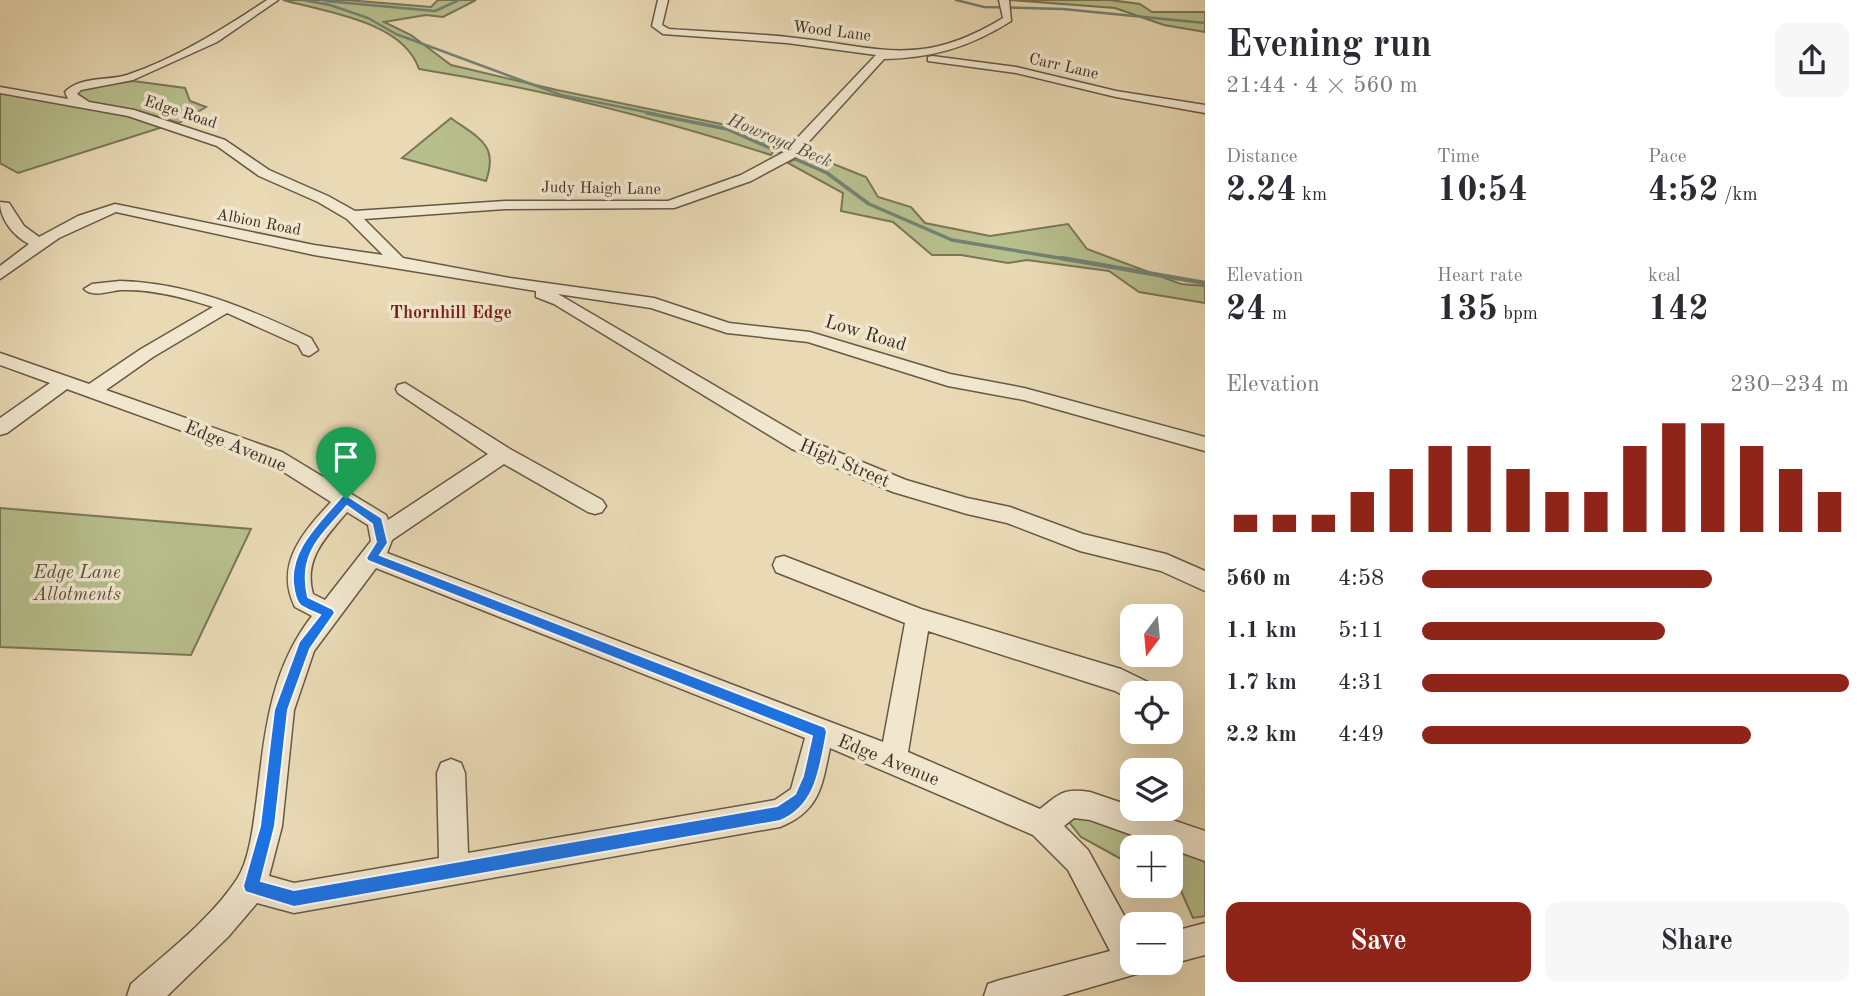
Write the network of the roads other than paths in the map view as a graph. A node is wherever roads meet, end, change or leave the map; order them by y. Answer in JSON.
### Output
{"nodes":[{"id":1,"x":273,"y":0,"type":"edge"},
{"id":2,"x":663,"y":0,"type":"edge"},
{"id":3,"x":1006,"y":5,"type":"edge"},
{"id":4,"x":880,"y":54,"type":"junction"},
{"id":5,"x":910,"y":56,"type":"junction"},
{"id":6,"x":0,"y":90,"type":"edge"},
{"id":7,"x":84,"y":104,"type":"junction"},
{"id":8,"x":1205,"y":109,"type":"edge"},
{"id":9,"x":0,"y":205,"type":"edge"},
{"id":10,"x":352,"y":216,"type":"junction"},
{"id":11,"x":17,"y":231,"type":"junction"},
{"id":12,"x":0,"y":234,"type":"edge"},
{"id":13,"x":41,"y":243,"type":"junction"},
{"id":14,"x":398,"y":262,"type":"junction"},
{"id":15,"x":0,"y":274,"type":"edge"},
{"id":16,"x":510,"y":283,"type":"junction"},
{"id":17,"x":92,"y":289,"type":"dead end"},
{"id":18,"x":227,"y":306,"type":"junction"},
{"id":19,"x":309,"y":350,"type":"dead end"},
{"id":20,"x":0,"y":359,"type":"edge"},
{"id":21,"x":66,"y":381,"type":"junction"},
{"id":22,"x":405,"y":389,"type":"dead end"},
{"id":23,"x":92,"y":391,"type":"junction"},
{"id":24,"x":0,"y":428,"type":"edge"},
{"id":25,"x":1205,"y":444,"type":"edge"},
{"id":26,"x":503,"y":454,"type":"junction"},
{"id":27,"x":346,"y":499,"type":"junction"},
{"id":28,"x":595,"y":506,"type":"dead end"},
{"id":29,"x":377,"y":547,"type":"junction"},
{"id":30,"x":784,"y":565,"type":"dead end"},
{"id":31,"x":1205,"y":581,"type":"edge"},
{"id":32,"x":328,"y":613,"type":"junction"},
{"id":33,"x":918,"y":618,"type":"junction"},
{"id":34,"x":1121,"y":681,"type":"edge"},
{"id":35,"x":820,"y":732,"type":"junction"},
{"id":36,"x":892,"y":759,"type":"junction"},
{"id":37,"x":452,"y":773,"type":"dead end"},
{"id":38,"x":1043,"y":825,"type":"junction"},
{"id":39,"x":1205,"y":846,"type":"edge"},
{"id":40,"x":454,"y":871,"type":"junction"},
{"id":41,"x":251,"y":886,"type":"junction"},
{"id":42,"x":1120,"y":939,"type":"edge"},
{"id":43,"x":1205,"y":939,"type":"edge"},
{"id":44,"x":1183,"y":945,"type":"edge"},
{"id":45,"x":1120,"y":964,"type":"edge"},
{"id":46,"x":143,"y":996,"type":"edge"},
{"id":47,"x":1000,"y":996,"type":"edge"}],
"edges":[{"from":1,"to":7,"type":"street"},
{"from":2,"to":4,"type":"street","name":"Wood Lane"},
{"from":3,"to":5,"type":"street"},
{"from":4,"to":5,"type":"street"},
{"from":4,"to":10,"type":"street","name":"Judy Haigh Lane"},
{"from":5,"to":8,"type":"street","name":"Carr Lane"},
{"from":6,"to":7,"type":"street","name":"Edge Road"},
{"from":7,"to":10,"type":"street","name":"Edge Road"},
{"from":9,"to":11,"type":"street"},
{"from":10,"to":14,"type":"street","name":"Edge Road"},
{"from":11,"to":12,"type":"street"},
{"from":11,"to":13,"type":"street"},
{"from":13,"to":14,"type":"street","name":"Albion Road"},
{"from":13,"to":15,"type":"street"},
{"from":14,"to":16,"type":"street","name":"Albion Road"},
{"from":16,"to":25,"type":"street","name":"Low Road"},
{"from":16,"to":31,"type":"street","name":"High Street"},
{"from":17,"to":18,"type":"street"},
{"from":18,"to":19,"type":"street"},
{"from":18,"to":23,"type":"street"},
{"from":20,"to":21,"type":"street","name":"Edge Avenue"},
{"from":21,"to":23,"type":"street","name":"Edge Avenue"},
{"from":21,"to":24,"type":"street"},
{"from":22,"to":26,"type":"street"},
{"from":23,"to":27,"type":"street","name":"Edge Avenue"},
{"from":26,"to":28,"type":"street"},
{"from":26,"to":29,"type":"street"},
{"from":27,"to":29,"type":"street","name":"Edge Avenue"},
{"from":27,"to":32,"type":"street"},
{"from":29,"to":32,"type":"street"},
{"from":29,"to":35,"type":"street","name":"Edge Avenue"},
{"from":30,"to":33,"type":"street"},
{"from":32,"to":41,"type":"street"},
{"from":33,"to":34,"type":"street"},
{"from":33,"to":36,"type":"street"},
{"from":35,"to":36,"type":"street","name":"Edge Avenue"},
{"from":35,"to":40,"type":"street"},
{"from":36,"to":38,"type":"street","name":"Edge Avenue"},
{"from":37,"to":40,"type":"street"},
{"from":38,"to":39,"type":"street"},
{"from":38,"to":42,"type":"street","name":"Edge Avenue"},
{"from":40,"to":41,"type":"street"},
{"from":41,"to":46,"type":"street"},
{"from":43,"to":44,"type":"street"},
{"from":45,"to":47,"type":"street"}]}
